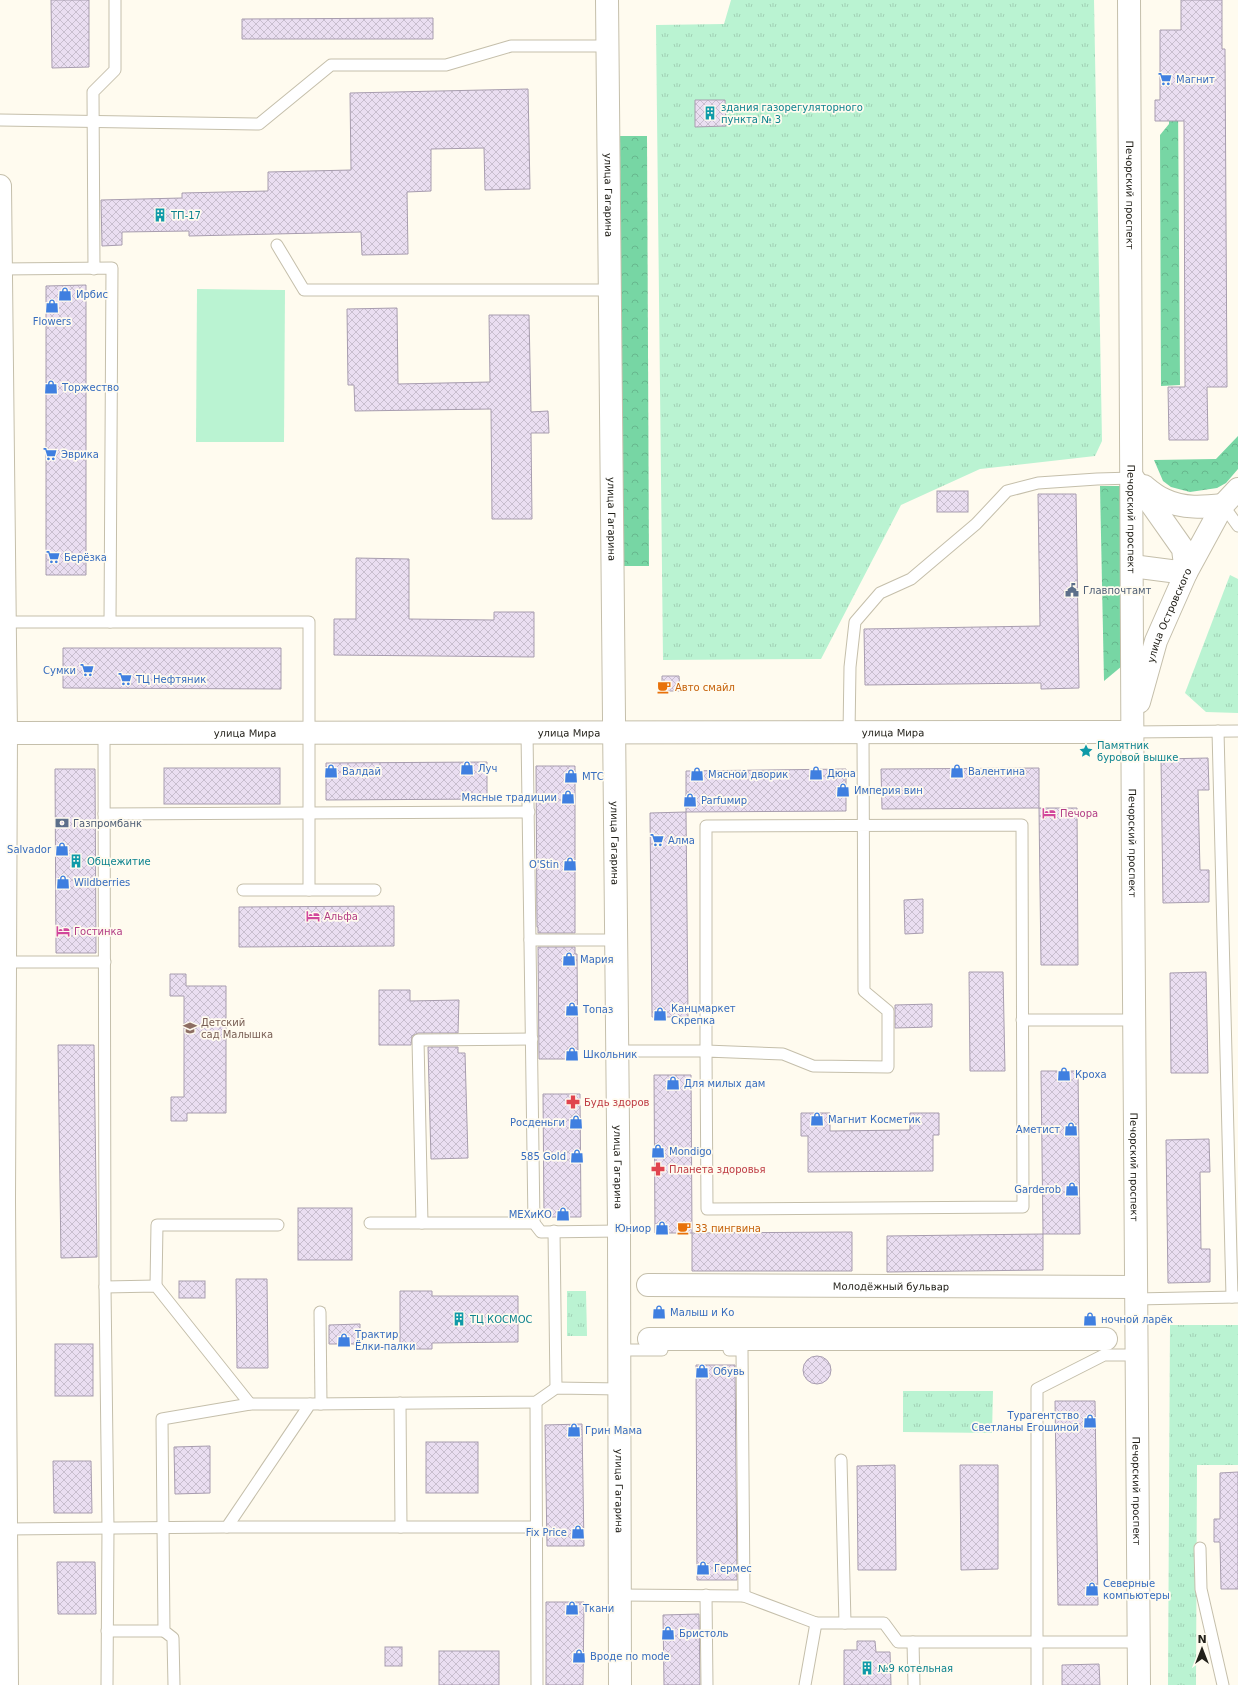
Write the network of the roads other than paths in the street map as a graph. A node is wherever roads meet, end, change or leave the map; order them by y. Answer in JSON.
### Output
{"nodes":[{"id":1,"x":115,"y":0,"type":"edge"},
{"id":2,"x":607,"y":0,"type":"edge"},
{"id":3,"x":1129,"y":0,"type":"edge"},
{"id":4,"x":607,"y":46,"type":"junction"},
{"id":5,"x":0,"y":120,"type":"edge"},
{"id":6,"x":93,"y":121,"type":"junction"},
{"id":7,"x":0,"y":186,"type":"edge"},
{"id":8,"x":0,"y":231,"type":"edge"},
{"id":9,"x":277,"y":245,"type":"dead end"},
{"id":10,"x":1,"y":269,"type":"edge"},
{"id":11,"x":94,"y":269,"type":"junction"},
{"id":12,"x":610,"y":290,"type":"junction"},
{"id":13,"x":1133,"y":478,"type":"junction"},
{"id":14,"x":1231,"y":497,"type":"edge"},
{"id":15,"x":2,"y":509,"type":"edge"},
{"id":16,"x":1238,"y":526,"type":"edge"},
{"id":17,"x":1180,"y":544,"type":"junction"},
{"id":18,"x":1132,"y":566,"type":"junction"},
{"id":19,"x":1158,"y":569,"type":"junction"},
{"id":20,"x":1186,"y":573,"type":"junction"},
{"id":21,"x":1132,"y":610,"type":"junction"},
{"id":22,"x":5,"y":622,"type":"junction"},
{"id":23,"x":110,"y":622,"type":"junction"},
{"id":24,"x":1218,"y":731,"type":"junction"},
{"id":25,"x":1238,"y":731,"type":"edge"},
{"id":26,"x":1131,"y":732,"type":"junction"},
{"id":27,"x":6,"y":733,"type":"junction"},
{"id":28,"x":104,"y":733,"type":"junction"},
{"id":29,"x":309,"y":733,"type":"junction"},
{"id":30,"x":527,"y":733,"type":"junction"},
{"id":31,"x":613,"y":733,"type":"junction"},
{"id":32,"x":856,"y":733,"type":"junction"},
{"id":33,"x":529,"y":812,"type":"junction"},
{"id":34,"x":309,"y":813,"type":"junction"},
{"id":35,"x":104,"y":814,"type":"junction"},
{"id":36,"x":863,"y":825,"type":"junction"},
{"id":37,"x":243,"y":890,"type":"dead end"},
{"id":38,"x":309,"y":890,"type":"junction"},
{"id":39,"x":375,"y":890,"type":"dead end"},
{"id":40,"x":530,"y":940,"type":"junction"},
{"id":41,"x":615,"y":940,"type":"junction"},
{"id":42,"x":5,"y":962,"type":"junction"},
{"id":43,"x":105,"y":962,"type":"junction"},
{"id":44,"x":1022,"y":1020,"type":"junction"},
{"id":45,"x":1134,"y":1020,"type":"junction"},
{"id":46,"x":532,"y":1039,"type":"junction"},
{"id":47,"x":616,"y":1051,"type":"junction"},
{"id":48,"x":706,"y":1051,"type":"junction"},
{"id":49,"x":2,"y":1200,"type":"edge"},
{"id":50,"x":370,"y":1223,"type":"dead end"},
{"id":51,"x":422,"y":1223,"type":"junction"},
{"id":52,"x":534,"y":1223,"type":"junction"},
{"id":53,"x":278,"y":1225,"type":"dead end"},
{"id":54,"x":554,"y":1231,"type":"junction"},
{"id":55,"x":619,"y":1231,"type":"junction"},
{"id":56,"x":648,"y":1285,"type":"dead end"},
{"id":57,"x":156,"y":1286,"type":"junction"},
{"id":58,"x":105,"y":1287,"type":"junction"},
{"id":59,"x":1135,"y":1293,"type":"junction"},
{"id":60,"x":1235,"y":1297,"type":"edge"},
{"id":61,"x":320,"y":1312,"type":"dead end"},
{"id":62,"x":649,"y":1339,"type":"dead end"},
{"id":63,"x":1106,"y":1339,"type":"dead end"},
{"id":64,"x":620,"y":1350,"type":"junction"},
{"id":65,"x":1135,"y":1355,"type":"junction"},
{"id":66,"x":556,"y":1388,"type":"junction"},
{"id":67,"x":620,"y":1389,"type":"junction"},
{"id":68,"x":536,"y":1402,"type":"junction"},
{"id":69,"x":400,"y":1403,"type":"junction"},
{"id":70,"x":250,"y":1404,"type":"junction"},
{"id":71,"x":315,"y":1404,"type":"junction"},
{"id":72,"x":841,"y":1460,"type":"dead end"},
{"id":73,"x":227,"y":1527,"type":"junction"},
{"id":74,"x":401,"y":1527,"type":"junction"},
{"id":75,"x":536,"y":1527,"type":"junction"},
{"id":76,"x":108,"y":1528,"type":"junction"},
{"id":77,"x":163,"y":1528,"type":"junction"},
{"id":78,"x":6,"y":1529,"type":"junction"},
{"id":79,"x":1200,"y":1548,"type":"dead end"},
{"id":80,"x":620,"y":1595,"type":"junction"},
{"id":81,"x":706,"y":1595,"type":"junction"},
{"id":82,"x":744,"y":1596,"type":"junction"},
{"id":83,"x":816,"y":1624,"type":"junction"},
{"id":84,"x":845,"y":1624,"type":"junction"},
{"id":85,"x":108,"y":1631,"type":"junction"},
{"id":86,"x":164,"y":1631,"type":"junction"},
{"id":87,"x":913,"y":1642,"type":"junction"},
{"id":88,"x":1037,"y":1642,"type":"junction"},
{"id":89,"x":1139,"y":1642,"type":"junction"},
{"id":90,"x":7,"y":1685,"type":"edge"},
{"id":91,"x":107,"y":1685,"type":"edge"},
{"id":92,"x":174,"y":1685,"type":"edge"},
{"id":93,"x":536,"y":1685,"type":"edge"},
{"id":94,"x":620,"y":1685,"type":"edge"},
{"id":95,"x":707,"y":1685,"type":"edge"},
{"id":96,"x":806,"y":1685,"type":"edge"},
{"id":97,"x":914,"y":1685,"type":"edge"},
{"id":98,"x":1037,"y":1685,"type":"edge"},
{"id":99,"x":1139,"y":1685,"type":"edge"},
{"id":100,"x":1223,"y":1685,"type":"edge"}],
"edges":[{"from":1,"to":6,"type":"lane"},
{"from":2,"to":4,"type":"main road","name":"улица Гагарина"},
{"from":3,"to":13,"type":"main road","name":"Печорский проспект"},
{"from":4,"to":6,"type":"lane"},
{"from":4,"to":12,"type":"main road","name":"улица Гагарина"},
{"from":5,"to":6,"type":"lane"},
{"from":6,"to":11,"type":"lane"},
{"from":7,"to":8,"type":"main road"},
{"from":8,"to":10,"type":"main road"},
{"from":9,"to":12,"type":"lane"},
{"from":10,"to":11,"type":"lane"},
{"from":10,"to":15,"type":"main road"},
{"from":11,"to":23,"type":"lane"},
{"from":12,"to":31,"type":"main road","name":"улица Гагарина"},
{"from":13,"to":14,"type":"main road"},
{"from":13,"to":17,"type":"main road"},
{"from":13,"to":18,"type":"main road","name":"Печорский проспект"},
{"from":13,"to":32,"type":"lane"},
{"from":14,"to":16,"type":"lane"},
{"from":14,"to":17,"type":"main road"},
{"from":14,"to":20,"type":"main road","name":"улица Островского"},
{"from":15,"to":22,"type":"main road"},
{"from":17,"to":19,"type":"main road"},
{"from":17,"to":20,"type":"main road"},
{"from":18,"to":19,"type":"main road"},
{"from":18,"to":21,"type":"main road","name":"Печорский проспект"},
{"from":19,"to":20,"type":"main road"},
{"from":19,"to":21,"type":"main road"},
{"from":20,"to":26,"type":"main road","name":"улица Островского"},
{"from":21,"to":26,"type":"main road","name":"Печорский проспект"},
{"from":22,"to":23,"type":"lane"},
{"from":22,"to":27,"type":"main road"},
{"from":23,"to":29,"type":"lane"},
{"from":24,"to":25,"type":"lane"},
{"from":24,"to":26,"type":"lane"},
{"from":24,"to":60,"type":"lane"},
{"from":26,"to":32,"type":"main road","name":"улица Мира"},
{"from":26,"to":45,"type":"main road","name":"Печорский проспект"},
{"from":27,"to":28,"type":"main road","name":"улица Мира"},
{"from":27,"to":42,"type":"main road"},
{"from":28,"to":29,"type":"main road","name":"улица Мира"},
{"from":28,"to":35,"type":"lane"},
{"from":29,"to":30,"type":"main road","name":"улица Мира"},
{"from":29,"to":34,"type":"lane"},
{"from":30,"to":31,"type":"main road","name":"улица Мира"},
{"from":30,"to":33,"type":"lane"},
{"from":31,"to":32,"type":"main road","name":"улица Мира"},
{"from":31,"to":41,"type":"main road","name":"улица Гагарина"},
{"from":32,"to":36,"type":"lane"},
{"from":33,"to":34,"type":"lane"},
{"from":33,"to":40,"type":"lane"},
{"from":34,"to":35,"type":"lane"},
{"from":34,"to":38,"type":"lane"},
{"from":35,"to":43,"type":"lane"},
{"from":36,"to":44,"type":"lane"},
{"from":36,"to":48,"type":"lane"},
{"from":36,"to":48,"type":"lane"},
{"from":37,"to":38,"type":"lane"},
{"from":38,"to":39,"type":"lane"},
{"from":40,"to":41,"type":"lane"},
{"from":40,"to":46,"type":"lane"},
{"from":41,"to":47,"type":"main road","name":"улица Гагарина"},
{"from":42,"to":43,"type":"lane"},
{"from":42,"to":49,"type":"main road"},
{"from":43,"to":58,"type":"lane"},
{"from":44,"to":45,"type":"lane"},
{"from":44,"to":48,"type":"lane"},
{"from":45,"to":59,"type":"main road","name":"Печорский проспект"},
{"from":46,"to":51,"type":"lane"},
{"from":46,"to":52,"type":"lane"},
{"from":47,"to":48,"type":"lane"},
{"from":47,"to":55,"type":"main road","name":"улица Гагарина"},
{"from":49,"to":78,"type":"main road"},
{"from":50,"to":51,"type":"lane"},
{"from":51,"to":52,"type":"lane"},
{"from":52,"to":54,"type":"lane"},
{"from":53,"to":57,"type":"lane"},
{"from":54,"to":55,"type":"lane"},
{"from":54,"to":66,"type":"lane"},
{"from":55,"to":64,"type":"main road","name":"улица Гагарина"},
{"from":56,"to":59,"type":"main road","name":"Молодёжный бульвар"},
{"from":57,"to":58,"type":"lane"},
{"from":57,"to":70,"type":"lane"},
{"from":58,"to":76,"type":"lane"},
{"from":59,"to":60,"type":"lane"},
{"from":59,"to":65,"type":"main road","name":"Печорский проспект"},
{"from":61,"to":71,"type":"lane"},
{"from":62,"to":63,"type":"main road"},
{"from":64,"to":67,"type":"main road","name":"улица Гагарина"},
{"from":64,"to":82,"type":"lane"},
{"from":65,"to":88,"type":"lane"},
{"from":65,"to":89,"type":"main road","name":"Печорский проспект"},
{"from":66,"to":67,"type":"lane"},
{"from":66,"to":68,"type":"lane"},
{"from":67,"to":80,"type":"main road","name":"улица Гагарина"},
{"from":68,"to":69,"type":"lane"},
{"from":68,"to":75,"type":"lane"},
{"from":69,"to":71,"type":"lane"},
{"from":69,"to":74,"type":"lane"},
{"from":70,"to":71,"type":"lane"},
{"from":70,"to":77,"type":"lane"},
{"from":71,"to":73,"type":"lane"},
{"from":72,"to":84,"type":"lane"},
{"from":73,"to":74,"type":"lane"},
{"from":73,"to":77,"type":"lane"},
{"from":74,"to":75,"type":"lane"},
{"from":75,"to":93,"type":"lane"},
{"from":76,"to":77,"type":"lane"},
{"from":76,"to":78,"type":"lane"},
{"from":76,"to":85,"type":"lane"},
{"from":77,"to":86,"type":"lane"},
{"from":78,"to":90,"type":"main road"},
{"from":79,"to":100,"type":"lane"},
{"from":80,"to":81,"type":"lane"},
{"from":80,"to":94,"type":"main road","name":"улица Гагарина"},
{"from":81,"to":82,"type":"lane"},
{"from":81,"to":95,"type":"lane"},
{"from":82,"to":83,"type":"lane"},
{"from":83,"to":84,"type":"lane"},
{"from":83,"to":96,"type":"lane"},
{"from":84,"to":87,"type":"lane"},
{"from":85,"to":86,"type":"lane"},
{"from":85,"to":91,"type":"lane"},
{"from":86,"to":92,"type":"lane"},
{"from":87,"to":88,"type":"lane"},
{"from":87,"to":97,"type":"lane"},
{"from":88,"to":89,"type":"lane"},
{"from":88,"to":98,"type":"lane"},
{"from":89,"to":99,"type":"main road","name":"Печорский проспект"}]}
